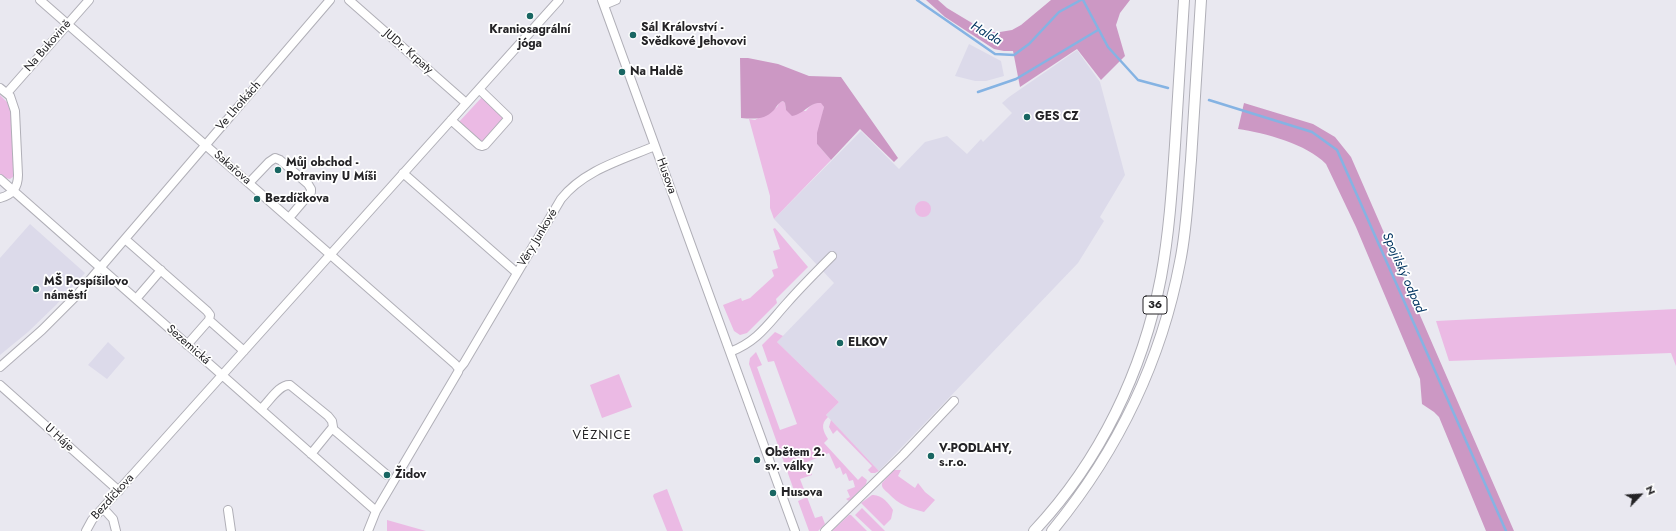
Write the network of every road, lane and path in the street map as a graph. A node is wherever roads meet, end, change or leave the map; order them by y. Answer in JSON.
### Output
{"nodes":[{"id":1,"x":40,"y":0,"type":"edge"},
{"id":2,"x":89,"y":0,"type":"edge"},
{"id":3,"x":330,"y":0,"type":"edge"},
{"id":4,"x":348,"y":0,"type":"edge"},
{"id":5,"x":559,"y":0,"type":"edge"},
{"id":6,"x":616,"y":0,"type":"edge"},
{"id":7,"x":1184,"y":0,"type":"edge"},
{"id":8,"x":1201,"y":0,"type":"edge"},
{"id":9,"x":603,"y":3,"type":"edge"},
{"id":10,"x":68,"y":24,"type":"junction"},
{"id":11,"x":479,"y":89,"type":"junction"},
{"id":12,"x":4,"y":91,"type":"edge"},
{"id":13,"x":466,"y":103,"type":"junction"},
{"id":14,"x":451,"y":120,"type":"junction"},
{"id":15,"x":206,"y":145,"type":"junction"},
{"id":16,"x":655,"y":146,"type":"junction"},
{"id":17,"x":403,"y":173,"type":"junction"},
{"id":18,"x":0,"y":179,"type":"edge"},
{"id":19,"x":249,"y":183,"type":"junction"},
{"id":20,"x":14,"y":191,"type":"junction"},
{"id":21,"x":0,"y":198,"type":"edge"},
{"id":22,"x":289,"y":218,"type":"junction"},
{"id":23,"x":125,"y":239,"type":"junction"},
{"id":24,"x":330,"y":255,"type":"junction"},
{"id":25,"x":832,"y":256,"type":"dead end"},
{"id":26,"x":100,"y":267,"type":"junction"},
{"id":27,"x":161,"y":270,"type":"junction"},
{"id":28,"x":517,"y":273,"type":"junction"},
{"id":29,"x":136,"y":299,"type":"junction"},
{"id":30,"x":209,"y":320,"type":"junction"},
{"id":31,"x":188,"y":345,"type":"junction"},
{"id":32,"x":244,"y":351,"type":"junction"},
{"id":33,"x":730,"y":352,"type":"junction"},
{"id":34,"x":0,"y":366,"type":"edge"},
{"id":35,"x":459,"y":369,"type":"junction"},
{"id":36,"x":222,"y":375,"type":"junction"},
{"id":37,"x":0,"y":386,"type":"edge"},
{"id":38,"x":954,"y":401,"type":"dead end"},
{"id":39,"x":261,"y":410,"type":"junction"},
{"id":40,"x":333,"y":429,"type":"junction"},
{"id":41,"x":312,"y":454,"type":"junction"},
{"id":42,"x":387,"y":475,"type":"dead end"},
{"id":43,"x":119,"y":491,"type":"junction"},
{"id":44,"x":103,"y":508,"type":"junction"},
{"id":45,"x":228,"y":510,"type":"dead end"},
{"id":46,"x":376,"y":511,"type":"junction"},
{"id":47,"x":86,"y":531,"type":"edge"},
{"id":48,"x":116,"y":531,"type":"edge"},
{"id":49,"x":231,"y":531,"type":"edge"},
{"id":50,"x":368,"y":531,"type":"edge"},
{"id":51,"x":795,"y":531,"type":"edge"},
{"id":52,"x":826,"y":531,"type":"edge"},
{"id":53,"x":1034,"y":531,"type":"edge"},
{"id":54,"x":1052,"y":531,"type":"edge"}],
"edges":[{"from":1,"to":10,"type":"street","name":"Sakařova"},
{"from":2,"to":10,"type":"street","name":"Na Bukovině"},
{"from":3,"to":15,"type":"street","name":"Ve Lhotkách"},
{"from":4,"to":13,"type":"street","name":"JUDr. Krpaty"},
{"from":5,"to":11,"type":"street","name":"Bezdíčkova"},
{"from":6,"to":9,"type":"street"},
{"from":7,"to":53,"type":"main road","number":"36"},
{"from":8,"to":54,"type":"main road","number":"36"},
{"from":9,"to":16,"type":"street","name":"Husova"},
{"from":10,"to":12,"type":"street","name":"Na Bukovině"},
{"from":10,"to":15,"type":"street","name":"Sakařova"},
{"from":11,"to":13,"type":"street","name":"Bezdíčkova"},
{"from":11,"to":14,"type":"street"},
{"from":12,"to":20,"type":"street"},
{"from":13,"to":14,"type":"street","name":"Bezdíčkova"},
{"from":14,"to":17,"type":"street","name":"Bezdíčkova"},
{"from":15,"to":19,"type":"street","name":"Sakařova"},
{"from":15,"to":23,"type":"street","name":"Ve Lhotkách"},
{"from":16,"to":28,"type":"street","name":"Věry Junkové"},
{"from":16,"to":33,"type":"street","name":"Husova"},
{"from":17,"to":24,"type":"street","name":"Bezdíčkova"},
{"from":17,"to":28,"type":"street"},
{"from":18,"to":20,"type":"street","name":"Sezemická"},
{"from":19,"to":22,"type":"street","name":"Sakařova"},
{"from":19,"to":22,"type":"street"},
{"from":20,"to":21,"type":"street"},
{"from":20,"to":26,"type":"street","name":"Sezemická"},
{"from":22,"to":24,"type":"street","name":"Sakařova"},
{"from":23,"to":26,"type":"street","name":"Ve Lhotkách"},
{"from":23,"to":27,"type":"street"},
{"from":24,"to":32,"type":"street","name":"Bezdíčkova"},
{"from":24,"to":35,"type":"street","name":"Sakařova"},
{"from":25,"to":33,"type":"street"},
{"from":26,"to":29,"type":"street","name":"Sezemická"},
{"from":26,"to":34,"type":"street","name":"Ve Lhotkách"},
{"from":27,"to":29,"type":"street"},
{"from":27,"to":30,"type":"street"},
{"from":28,"to":35,"type":"street","name":"Věry Junkové"},
{"from":29,"to":31,"type":"street","name":"Sezemická"},
{"from":30,"to":31,"type":"street"},
{"from":30,"to":32,"type":"street"},
{"from":31,"to":36,"type":"street","name":"Sezemická"},
{"from":32,"to":36,"type":"street","name":"Bezdíčkova"},
{"from":33,"to":51,"type":"street","name":"Husova"},
{"from":35,"to":46,"type":"street","name":"Věry Junkové"},
{"from":36,"to":39,"type":"street","name":"Sezemická"},
{"from":36,"to":43,"type":"street","name":"Bezdíčkova"},
{"from":37,"to":43,"type":"street","name":"U Háje"},
{"from":38,"to":52,"type":"street"},
{"from":39,"to":40,"type":"street"},
{"from":39,"to":41,"type":"street","name":"Sezemická"},
{"from":40,"to":41,"type":"street"},
{"from":40,"to":42,"type":"street"},
{"from":41,"to":46,"type":"street","name":"Sezemická"},
{"from":43,"to":44,"type":"street","name":"Bezdíčkova"},
{"from":44,"to":47,"type":"street","name":"Bezdíčkova"},
{"from":44,"to":48,"type":"street"},
{"from":45,"to":49,"type":"street"},
{"from":46,"to":50,"type":"street","name":"Věry Junkové"}]}
